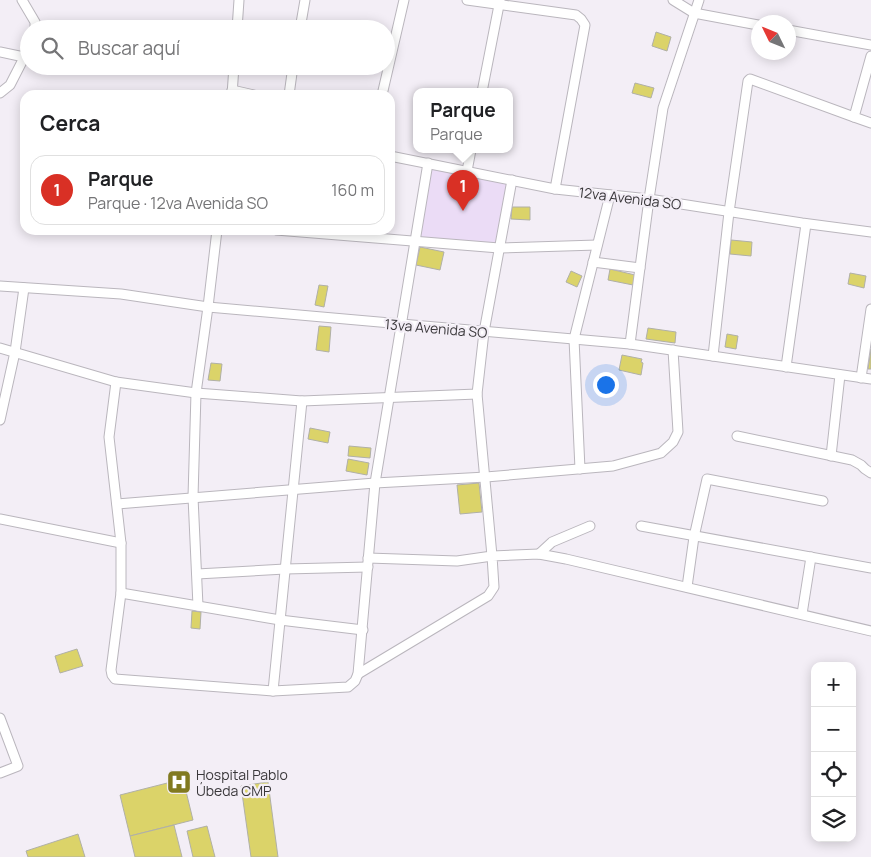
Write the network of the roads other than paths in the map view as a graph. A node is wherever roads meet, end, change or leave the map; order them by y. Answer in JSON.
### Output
{"nodes":[{"id":1,"x":22,"y":0,"type":"edge"},
{"id":2,"x":239,"y":0,"type":"edge"},
{"id":3,"x":305,"y":0,"type":"edge"},
{"id":4,"x":404,"y":0,"type":"edge"},
{"id":5,"x":467,"y":0,"type":"edge"},
{"id":6,"x":673,"y":0,"type":"edge"},
{"id":7,"x":698,"y":0,"type":"edge"},
{"id":8,"x":499,"y":2,"type":"edge"},
{"id":9,"x":694,"y":14,"type":"junction"},
{"id":10,"x":34,"y":20,"type":"edge"},
{"id":11,"x":238,"y":20,"type":"edge"},
{"id":12,"x":302,"y":20,"type":"edge"},
{"id":13,"x":751,"y":24,"type":"edge"},
{"id":14,"x":796,"y":31,"type":"edge"},
{"id":15,"x":395,"y":39,"type":"edge"},
{"id":16,"x":871,"y":45,"type":"edge"},
{"id":17,"x":0,"y":52,"type":"edge"},
{"id":18,"x":20,"y":56,"type":"edge"},
{"id":19,"x":871,"y":56,"type":"edge"},
{"id":20,"x":20,"y":65,"type":"edge"},
{"id":21,"x":233,"y":75,"type":"edge"},
{"id":22,"x":292,"y":75,"type":"edge"},
{"id":23,"x":387,"y":75,"type":"edge"},
{"id":24,"x":483,"y":88,"type":"edge"},
{"id":25,"x":232,"y":90,"type":"edge"},
{"id":26,"x":290,"y":90,"type":"edge"},
{"id":27,"x":383,"y":90,"type":"edge"},
{"id":28,"x":0,"y":93,"type":"edge"},
{"id":29,"x":854,"y":117,"type":"junction"},
{"id":30,"x":871,"y":123,"type":"edge"},
{"id":31,"x":470,"y":153,"type":"edge"},
{"id":32,"x":395,"y":157,"type":"edge"},
{"id":33,"x":428,"y":163,"type":"junction"},
{"id":34,"x":467,"y":171,"type":"junction"},
{"id":35,"x":512,"y":180,"type":"junction"},
{"id":36,"x":555,"y":189,"type":"junction"},
{"id":37,"x":610,"y":195,"type":"junction"},
{"id":38,"x":649,"y":199,"type":"junction"},
{"id":39,"x":729,"y":212,"type":"junction"},
{"id":40,"x":806,"y":224,"type":"junction"},
{"id":41,"x":871,"y":232,"type":"edge"},
{"id":42,"x":216,"y":235,"type":"edge"},
{"id":43,"x":339,"y":235,"type":"edge"},
{"id":44,"x":415,"y":241,"type":"junction"},
{"id":45,"x":597,"y":245,"type":"junction"},
{"id":46,"x":499,"y":248,"type":"junction"},
{"id":47,"x":593,"y":262,"type":"junction"},
{"id":48,"x":640,"y":268,"type":"junction"},
{"id":49,"x":0,"y":286,"type":"edge"},
{"id":50,"x":24,"y":288,"type":"junction"},
{"id":51,"x":208,"y":307,"type":"junction"},
{"id":52,"x":871,"y":309,"type":"edge"},
{"id":53,"x":401,"y":324,"type":"junction"},
{"id":54,"x":484,"y":332,"type":"junction"},
{"id":55,"x":574,"y":339,"type":"junction"},
{"id":56,"x":630,"y":344,"type":"junction"},
{"id":57,"x":0,"y":348,"type":"edge"},
{"id":58,"x":673,"y":350,"type":"junction"},
{"id":59,"x":15,"y":352,"type":"junction"},
{"id":60,"x":713,"y":356,"type":"junction"},
{"id":61,"x":786,"y":367,"type":"junction"},
{"id":62,"x":840,"y":375,"type":"junction"},
{"id":63,"x":861,"y":378,"type":"junction"},
{"id":64,"x":871,"y":379,"type":"edge"},
{"id":65,"x":116,"y":382,"type":"junction"},
{"id":66,"x":196,"y":393,"type":"junction"},
{"id":67,"x":477,"y":394,"type":"junction"},
{"id":68,"x":389,"y":397,"type":"junction"},
{"id":69,"x":302,"y":401,"type":"junction"},
{"id":70,"x":0,"y":420,"type":"edge"},
{"id":71,"x":737,"y":436,"type":"dead end"},
{"id":72,"x":831,"y":456,"type":"junction"},
{"id":73,"x":580,"y":469,"type":"junction"},
{"id":74,"x":871,"y":473,"type":"edge"},
{"id":75,"x":486,"y":478,"type":"junction"},
{"id":76,"x":374,"y":483,"type":"junction"},
{"id":77,"x":293,"y":490,"type":"junction"},
{"id":78,"x":193,"y":497,"type":"junction"},
{"id":79,"x":823,"y":502,"type":"dead end"},
{"id":80,"x":117,"y":504,"type":"junction"},
{"id":81,"x":0,"y":519,"type":"edge"},
{"id":82,"x":590,"y":526,"type":"dead end"},
{"id":83,"x":641,"y":526,"type":"dead end"},
{"id":84,"x":694,"y":537,"type":"junction"},
{"id":85,"x":121,"y":543,"type":"junction"},
{"id":86,"x":539,"y":554,"type":"junction"},
{"id":87,"x":492,"y":556,"type":"junction"},
{"id":88,"x":811,"y":558,"type":"junction"},
{"id":89,"x":368,"y":563,"type":"junction"},
{"id":90,"x":871,"y":568,"type":"edge"},
{"id":91,"x":285,"y":569,"type":"junction"},
{"id":92,"x":197,"y":574,"type":"junction"},
{"id":93,"x":687,"y":587,"type":"junction"},
{"id":94,"x":121,"y":592,"type":"junction"},
{"id":95,"x":198,"y":606,"type":"junction"},
{"id":96,"x":802,"y":614,"type":"junction"},
{"id":97,"x":280,"y":620,"type":"junction"},
{"id":98,"x":363,"y":630,"type":"junction"},
{"id":99,"x":871,"y":631,"type":"edge"},
{"id":100,"x":358,"y":674,"type":"junction"},
{"id":101,"x":273,"y":691,"type":"junction"},
{"id":102,"x":0,"y":718,"type":"edge"},
{"id":103,"x":0,"y":773,"type":"edge"}],
"edges":[{"from":1,"to":10,"type":"street"},
{"from":2,"to":11,"type":"street"},
{"from":3,"to":12,"type":"street"},
{"from":4,"to":15,"type":"street"},
{"from":5,"to":8,"type":"street"},
{"from":6,"to":9,"type":"street"},
{"from":7,"to":9,"type":"street"},
{"from":8,"to":24,"type":"street"},
{"from":8,"to":36,"type":"street"},
{"from":9,"to":13,"type":"street"},
{"from":9,"to":38,"type":"street"},
{"from":14,"to":16,"type":"street"},
{"from":17,"to":18,"type":"street"},
{"from":19,"to":29,"type":"street"},
{"from":20,"to":28,"type":"street"},
{"from":21,"to":25,"type":"street"},
{"from":22,"to":26,"type":"street"},
{"from":23,"to":27,"type":"street"},
{"from":29,"to":30,"type":"street"},
{"from":29,"to":39,"type":"street"},
{"from":31,"to":34,"type":"street"},
{"from":32,"to":33,"type":"street","name":"12va Avenida SO"},
{"from":33,"to":34,"type":"street","name":"12va Avenida SO"},
{"from":33,"to":44,"type":"street"},
{"from":34,"to":35,"type":"street","name":"12va Avenida SO"},
{"from":35,"to":36,"type":"street","name":"12va Avenida SO"},
{"from":35,"to":46,"type":"street"},
{"from":36,"to":37,"type":"street","name":"12va Avenida SO"},
{"from":37,"to":38,"type":"street","name":"12va Avenida SO"},
{"from":37,"to":45,"type":"street"},
{"from":38,"to":39,"type":"street","name":"12va Avenida SO"},
{"from":38,"to":48,"type":"street"},
{"from":39,"to":40,"type":"street","name":"12va Avenida SO"},
{"from":39,"to":60,"type":"street"},
{"from":40,"to":41,"type":"street","name":"12va Avenida SO"},
{"from":40,"to":61,"type":"street"},
{"from":42,"to":51,"type":"street"},
{"from":43,"to":44,"type":"street"},
{"from":44,"to":46,"type":"street"},
{"from":44,"to":53,"type":"street"},
{"from":45,"to":46,"type":"street"},
{"from":45,"to":47,"type":"street"},
{"from":46,"to":54,"type":"street"},
{"from":47,"to":48,"type":"street"},
{"from":47,"to":55,"type":"street"},
{"from":48,"to":56,"type":"street"},
{"from":49,"to":50,"type":"street","name":"13va Avenida SO"},
{"from":50,"to":51,"type":"street","name":"13va Avenida SO"},
{"from":50,"to":59,"type":"street"},
{"from":51,"to":53,"type":"street","name":"13va Avenida SO"},
{"from":51,"to":66,"type":"street"},
{"from":52,"to":63,"type":"street"},
{"from":53,"to":54,"type":"street","name":"13va Avenida SO"},
{"from":53,"to":68,"type":"street"},
{"from":54,"to":55,"type":"street","name":"13va Avenida SO"},
{"from":54,"to":67,"type":"street"},
{"from":55,"to":56,"type":"street","name":"13va Avenida SO"},
{"from":55,"to":73,"type":"street"},
{"from":56,"to":58,"type":"street","name":"13va Avenida SO"},
{"from":57,"to":59,"type":"street"},
{"from":58,"to":60,"type":"street","name":"13va Avenida SO"},
{"from":58,"to":73,"type":"street"},
{"from":59,"to":65,"type":"street"},
{"from":59,"to":70,"type":"street"},
{"from":60,"to":61,"type":"street","name":"13va Avenida SO"},
{"from":61,"to":62,"type":"street","name":"13va Avenida SO"},
{"from":62,"to":63,"type":"street","name":"13va Avenida SO"},
{"from":62,"to":72,"type":"street"},
{"from":63,"to":64,"type":"street","name":"13va Avenida SO"},
{"from":65,"to":66,"type":"street"},
{"from":65,"to":80,"type":"street"},
{"from":66,"to":69,"type":"street"},
{"from":66,"to":78,"type":"street"},
{"from":67,"to":68,"type":"street"},
{"from":67,"to":75,"type":"street"},
{"from":68,"to":69,"type":"street"},
{"from":68,"to":76,"type":"street"},
{"from":69,"to":77,"type":"street"},
{"from":71,"to":72,"type":"street"},
{"from":72,"to":74,"type":"street"},
{"from":73,"to":75,"type":"street"},
{"from":75,"to":76,"type":"street"},
{"from":75,"to":87,"type":"street"},
{"from":76,"to":77,"type":"street"},
{"from":76,"to":89,"type":"street"},
{"from":77,"to":78,"type":"street"},
{"from":77,"to":91,"type":"street"},
{"from":78,"to":80,"type":"street"},
{"from":78,"to":92,"type":"street"},
{"from":79,"to":84,"type":"street"},
{"from":80,"to":85,"type":"street"},
{"from":81,"to":85,"type":"street"},
{"from":82,"to":86,"type":"street"},
{"from":83,"to":84,"type":"street"},
{"from":84,"to":88,"type":"street"},
{"from":84,"to":93,"type":"street"},
{"from":85,"to":94,"type":"street"},
{"from":86,"to":87,"type":"street"},
{"from":86,"to":93,"type":"street"},
{"from":87,"to":89,"type":"street"},
{"from":87,"to":100,"type":"street"},
{"from":88,"to":90,"type":"street"},
{"from":88,"to":96,"type":"street"},
{"from":89,"to":91,"type":"street"},
{"from":89,"to":98,"type":"street"},
{"from":91,"to":92,"type":"street"},
{"from":91,"to":97,"type":"street"},
{"from":92,"to":95,"type":"street"},
{"from":93,"to":96,"type":"street"},
{"from":94,"to":95,"type":"street"},
{"from":94,"to":101,"type":"street"},
{"from":95,"to":97,"type":"street"},
{"from":96,"to":99,"type":"street"},
{"from":97,"to":98,"type":"street"},
{"from":97,"to":101,"type":"street"},
{"from":98,"to":100,"type":"street"},
{"from":100,"to":101,"type":"street"},
{"from":102,"to":103,"type":"street"}]}
